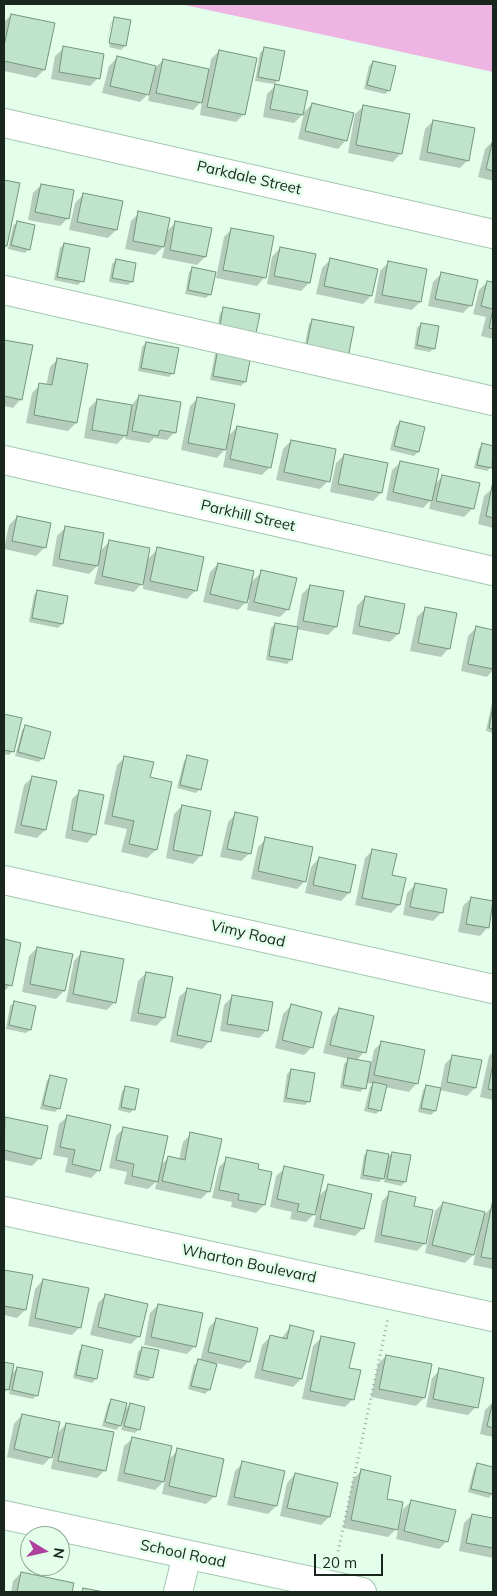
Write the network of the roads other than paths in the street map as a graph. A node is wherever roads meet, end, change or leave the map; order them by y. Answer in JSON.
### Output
{"nodes":[{"id":1,"x":4,"y":123,"type":"edge"},
{"id":2,"x":493,"y":234,"type":"edge"},
{"id":3,"x":4,"y":290,"type":"edge"},
{"id":4,"x":493,"y":401,"type":"edge"},
{"id":5,"x":4,"y":460,"type":"edge"},
{"id":6,"x":493,"y":571,"type":"edge"},
{"id":7,"x":4,"y":880,"type":"edge"},
{"id":8,"x":493,"y":989,"type":"edge"},
{"id":9,"x":4,"y":1211,"type":"edge"},
{"id":10,"x":493,"y":1317,"type":"edge"},
{"id":11,"x":4,"y":1515,"type":"edge"},
{"id":12,"x":186,"y":1554,"type":"junction"},
{"id":13,"x":330,"y":1589,"type":"edge"},
{"id":14,"x":178,"y":1592,"type":"edge"},
{"id":15,"x":362,"y":1592,"type":"edge"}],
"edges":[{"from":1,"to":2,"type":"street","name":"Parkdale Street"},
{"from":3,"to":4,"type":"street"},
{"from":5,"to":6,"type":"street","name":"Parkhill Street"},
{"from":7,"to":8,"type":"street","name":"Vimy Road"},
{"from":9,"to":10,"type":"street","name":"Wharton Boulevard"},
{"from":11,"to":12,"type":"street","name":"School Road"},
{"from":12,"to":13,"type":"street","name":"School Road"},
{"from":12,"to":14,"type":"street"},
{"from":13,"to":15,"type":"street","name":"School Road"}]}
